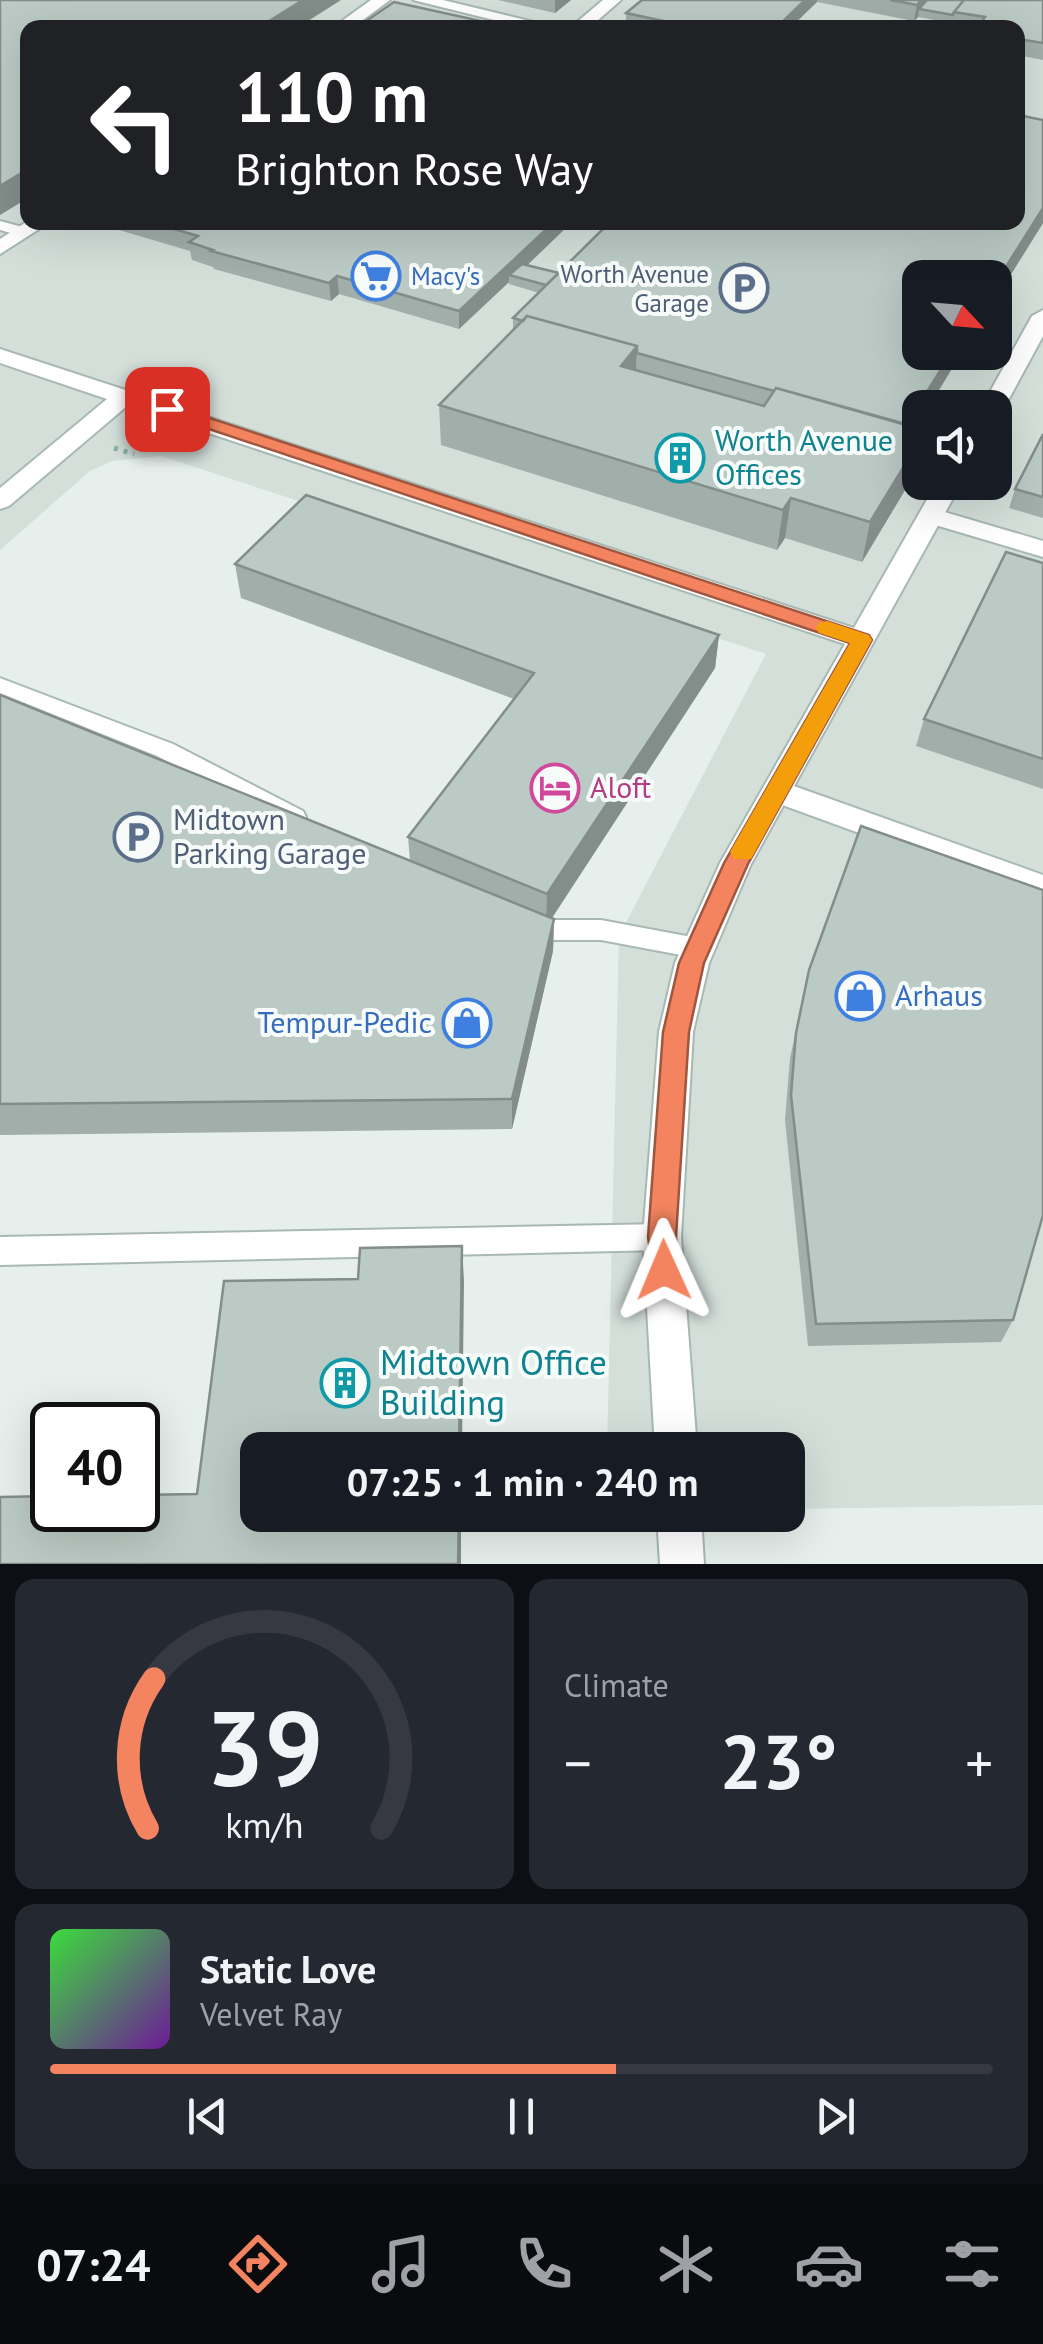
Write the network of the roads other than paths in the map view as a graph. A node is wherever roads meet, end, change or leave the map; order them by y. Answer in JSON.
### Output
{"nodes":[{"id":1,"x":382,"y":0,"type":"edge"},
{"id":2,"x":422,"y":0,"type":"edge"},
{"id":3,"x":613,"y":0,"type":"edge"},
{"id":4,"x":352,"y":20,"type":"edge"},
{"id":5,"x":514,"y":20,"type":"edge"},
{"id":6,"x":588,"y":20,"type":"edge"},
{"id":7,"x":27,"y":230,"type":"edge"},
{"id":8,"x":0,"y":248,"type":"edge"},
{"id":9,"x":1043,"y":316,"type":"edge"},
{"id":10,"x":0,"y":356,"type":"edge"},
{"id":11,"x":1002,"y":390,"type":"edge"},
{"id":12,"x":126,"y":396,"type":"junction"},
{"id":13,"x":940,"y":500,"type":"edge"},
{"id":14,"x":0,"y":501,"type":"edge"},
{"id":15,"x":931,"y":516,"type":"junction"},
{"id":16,"x":1043,"y":549,"type":"edge"},
{"id":17,"x":862,"y":640,"type":"junction"},
{"id":18,"x":0,"y":685,"type":"edge"},
{"id":19,"x":777,"y":791,"type":"junction"},
{"id":20,"x":319,"y":830,"type":"edge"},
{"id":21,"x":1043,"y":888,"type":"edge"},
{"id":22,"x":497,"y":909,"type":"edge"},
{"id":23,"x":698,"y":948,"type":"junction"},
{"id":24,"x":662,"y":1237,"type":"junction"},
{"id":25,"x":0,"y":1251,"type":"edge"},
{"id":26,"x":675,"y":1432,"type":"edge"},
{"id":27,"x":681,"y":1532,"type":"edge"},
{"id":28,"x":682,"y":1564,"type":"edge"}],
"edges":[{"from":1,"to":4,"type":"street"},
{"from":2,"to":5,"type":"street"},
{"from":3,"to":6,"type":"street"},
{"from":7,"to":8,"type":"street"},
{"from":9,"to":11,"type":"street"},
{"from":10,"to":12,"type":"street"},
{"from":12,"to":14,"type":"street"},
{"from":12,"to":17,"type":"street"},
{"from":13,"to":15,"type":"street"},
{"from":15,"to":16,"type":"street"},
{"from":15,"to":17,"type":"street"},
{"from":17,"to":19,"type":"street"},
{"from":18,"to":20,"type":"lane"},
{"from":19,"to":21,"type":"street"},
{"from":19,"to":23,"type":"street"},
{"from":22,"to":23,"type":"lane"},
{"from":23,"to":24,"type":"street"},
{"from":24,"to":25,"type":"lane"},
{"from":24,"to":26,"type":"street"},
{"from":27,"to":28,"type":"street"}]}
